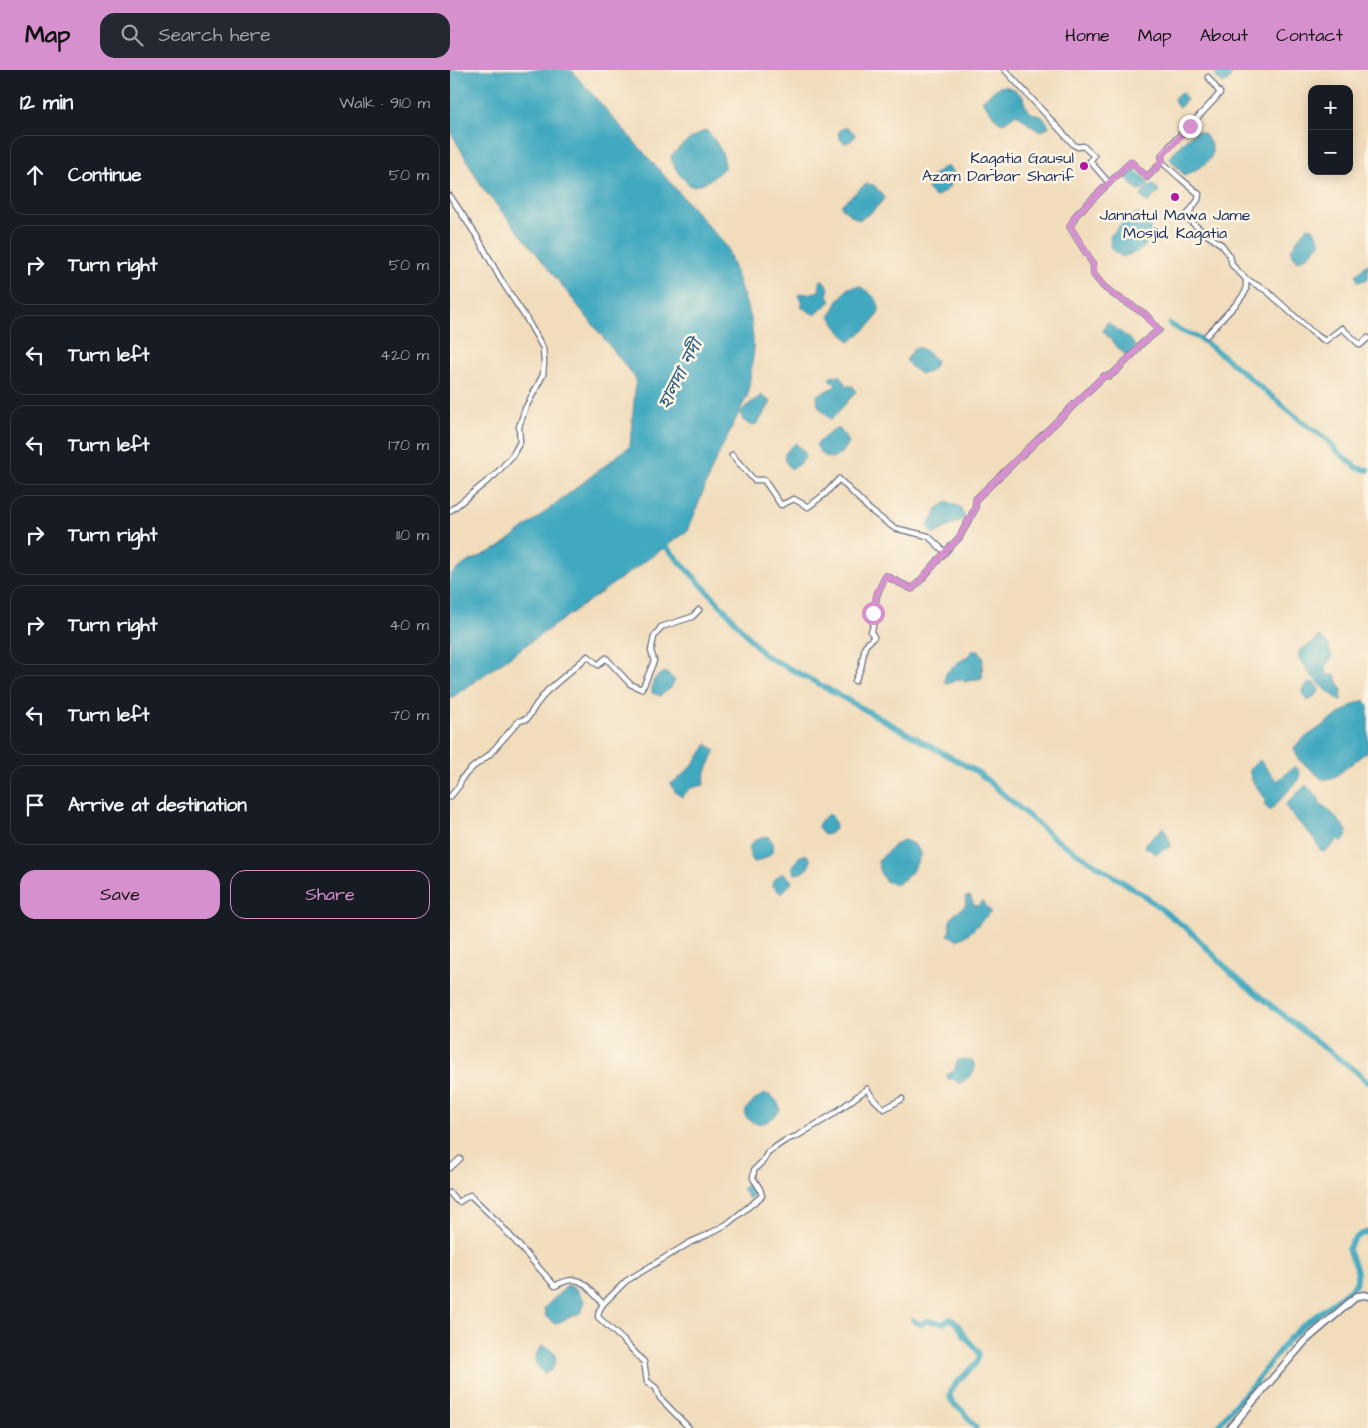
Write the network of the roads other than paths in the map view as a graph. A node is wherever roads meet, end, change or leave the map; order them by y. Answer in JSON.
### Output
{"nodes":[{"id":1,"x":1005,"y":70,"type":"edge"},
{"id":2,"x":1208,"y":77,"type":"dead end"},
{"id":3,"x":1162,"y":162,"type":"junction"},
{"id":4,"x":1109,"y":183,"type":"junction"},
{"id":5,"x":450,"y":196,"type":"edge"},
{"id":6,"x":1246,"y":279,"type":"junction"},
{"id":7,"x":1207,"y":335,"type":"dead end"},
{"id":8,"x":1368,"y":338,"type":"edge"},
{"id":9,"x":732,"y":455,"type":"dead end"},
{"id":10,"x":450,"y":511,"type":"edge"},
{"id":11,"x":945,"y":552,"type":"junction"},
{"id":12,"x":699,"y":610,"type":"dead end"},
{"id":13,"x":855,"y":681,"type":"dead end"},
{"id":14,"x":450,"y":797,"type":"edge"},
{"id":15,"x":902,"y":1099,"type":"dead end"},
{"id":16,"x":460,"y":1159,"type":"dead end"},
{"id":17,"x":450,"y":1168,"type":"edge"},
{"id":18,"x":450,"y":1193,"type":"edge"},
{"id":19,"x":1368,"y":1296,"type":"edge"},
{"id":20,"x":603,"y":1304,"type":"junction"},
{"id":21,"x":689,"y":1428,"type":"edge"},
{"id":22,"x":1230,"y":1428,"type":"edge"}],
"edges":[{"from":1,"to":4,"type":"street"},
{"from":2,"to":3,"type":"street"},
{"from":3,"to":4,"type":"street"},
{"from":3,"to":6,"type":"street"},
{"from":4,"to":11,"type":"street"},
{"from":5,"to":10,"type":"street"},
{"from":6,"to":7,"type":"street"},
{"from":6,"to":8,"type":"street"},
{"from":9,"to":11,"type":"street"},
{"from":11,"to":13,"type":"street"},
{"from":12,"to":14,"type":"street"},
{"from":15,"to":20,"type":"street"},
{"from":16,"to":17,"type":"street"},
{"from":18,"to":20,"type":"street"},
{"from":19,"to":22,"type":"main road"},
{"from":20,"to":21,"type":"street"}]}
